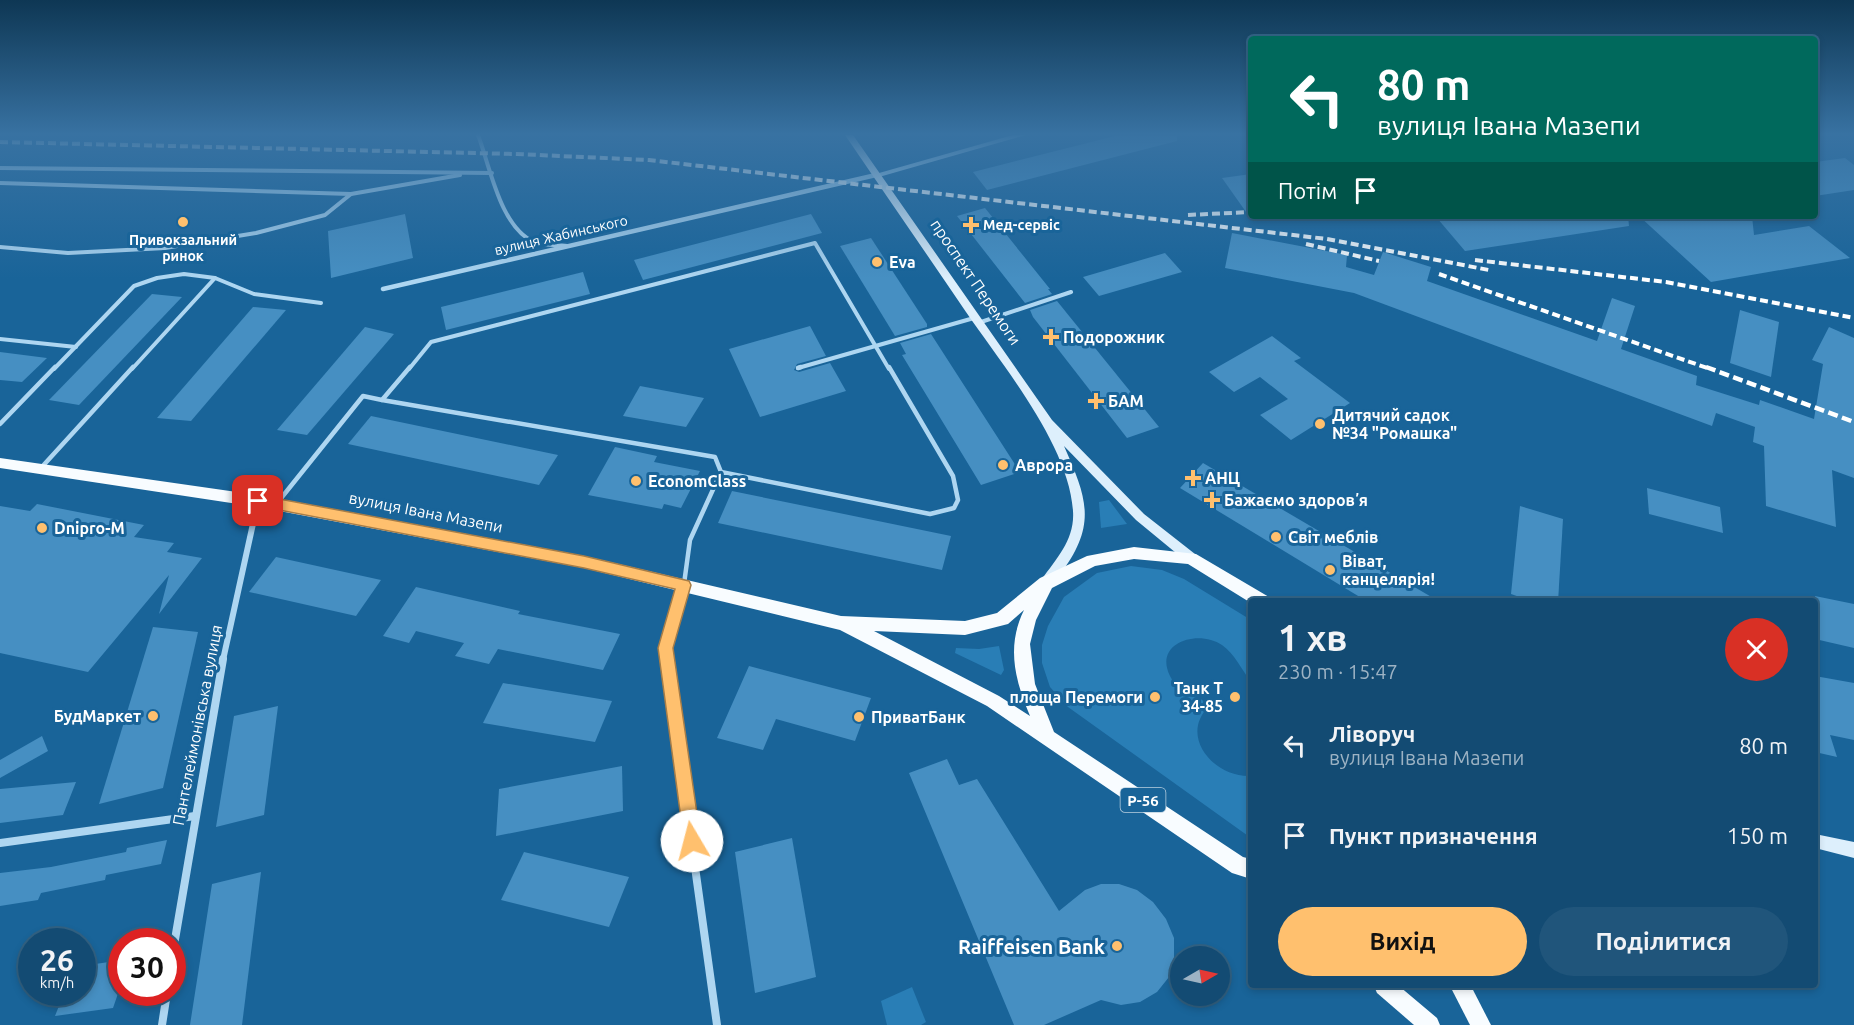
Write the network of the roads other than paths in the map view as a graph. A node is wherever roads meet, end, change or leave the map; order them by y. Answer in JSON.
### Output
{"nodes":[{"id":1,"x":0,"y":183,"type":"edge"},
{"id":2,"x":413,"y":183,"type":"edge"},
{"id":3,"x":496,"y":183,"type":"edge"},
{"id":4,"x":843,"y":183,"type":"edge"},
{"id":5,"x":881,"y":183,"type":"edge"},
{"id":6,"x":351,"y":194,"type":"junction"},
{"id":7,"x":573,"y":246,"type":"junction"},
{"id":8,"x":0,"y":247,"type":"edge"},
{"id":9,"x":214,"y":278,"type":"junction"},
{"id":10,"x":383,"y":289,"type":"dead end"},
{"id":11,"x":1071,"y":292,"type":"dead end"},
{"id":12,"x":321,"y":303,"type":"dead end"},
{"id":13,"x":976,"y":320,"type":"junction"},
{"id":14,"x":0,"y":339,"type":"edge"},
{"id":15,"x":876,"y":346,"type":"junction"},
{"id":16,"x":76,"y":347,"type":"junction"},
{"id":17,"x":798,"y":368,"type":"dead end"},
{"id":18,"x":382,"y":400,"type":"junction"},
{"id":19,"x":1048,"y":423,"type":"junction"},
{"id":20,"x":0,"y":424,"type":"edge"},
{"id":21,"x":0,"y":463,"type":"edge"},
{"id":22,"x":40,"y":469,"type":"junction"},
{"id":23,"x":721,"y":472,"type":"junction"},
{"id":24,"x":258,"y":501,"type":"junction"},
{"id":25,"x":276,"y":504,"type":"junction"},
{"id":26,"x":1191,"y":558,"type":"junction"},
{"id":27,"x":1046,"y":583,"type":"junction"},
{"id":28,"x":684,"y":585,"type":"junction"},
{"id":29,"x":1256,"y":598,"type":"edge"},
{"id":30,"x":841,"y":623,"type":"junction"},
{"id":31,"x":1046,"y":734,"type":"junction"},
{"id":32,"x":195,"y":816,"type":"junction"},
{"id":33,"x":1818,"y":842,"type":"edge"},
{"id":34,"x":0,"y":843,"type":"edge"},
{"id":35,"x":1854,"y":850,"type":"edge"},
{"id":36,"x":1247,"y":870,"type":"edge"},
{"id":37,"x":177,"y":928,"type":"edge"},
{"id":38,"x":1386,"y":988,"type":"edge"},
{"id":39,"x":1461,"y":988,"type":"edge"},
{"id":40,"x":165,"y":1006,"type":"edge"},
{"id":41,"x":162,"y":1025,"type":"edge"},
{"id":42,"x":717,"y":1025,"type":"edge"},
{"id":43,"x":1430,"y":1025,"type":"edge"},
{"id":44,"x":1481,"y":1025,"type":"edge"}],
"edges":[{"from":1,"to":6,"type":"lane"},
{"from":2,"to":6,"type":"lane"},
{"from":3,"to":7,"type":"lane"},
{"from":4,"to":7,"type":"street","name":"вулиця Жабинського"},
{"from":5,"to":13,"type":"main road","name":"проспект Перемоги"},
{"from":6,"to":8,"type":"lane"},
{"from":7,"to":10,"type":"street","name":"вулиця Жабинського"},
{"from":9,"to":12,"type":"lane"},
{"from":9,"to":16,"type":"lane"},
{"from":9,"to":22,"type":"lane"},
{"from":11,"to":13,"type":"lane"},
{"from":13,"to":15,"type":"lane"},
{"from":13,"to":19,"type":"main road","name":"проспект Перемоги"},
{"from":14,"to":16,"type":"lane"},
{"from":15,"to":17,"type":"lane"},
{"from":15,"to":18,"type":"lane"},
{"from":15,"to":23,"type":"lane"},
{"from":16,"to":20,"type":"lane"},
{"from":18,"to":23,"type":"lane"},
{"from":18,"to":25,"type":"lane"},
{"from":19,"to":26,"type":"main road","name":"проспект Перемоги"},
{"from":19,"to":27,"type":"main road","name":"проспект Перемоги"},
{"from":21,"to":22,"type":"main road","name":"вулиця Івана Мазепи","number":"Р-56"},
{"from":22,"to":24,"type":"main road","name":"вулиця Івана Мазепи","number":"Р-56"},
{"from":23,"to":28,"type":"lane"},
{"from":24,"to":25,"type":"main road","name":"вулиця Івана Мазепи","number":"Р-56"},
{"from":24,"to":32,"type":"street","name":"Пантелеймонівська вулиця"},
{"from":25,"to":28,"type":"main road","name":"вулиця Івана Мазепи","number":"Р-56"},
{"from":26,"to":27,"type":"main road","number":"Р-56"},
{"from":26,"to":29,"type":"main road","number":"Р-56"},
{"from":27,"to":30,"type":"main road","name":"вулиця Івана Мазепи","number":"Р-56"},
{"from":27,"to":31,"type":"main road"},
{"from":28,"to":30,"type":"main road","name":"вулиця Івана Мазепи","number":"Р-56"},
{"from":28,"to":42,"type":"street"},
{"from":30,"to":31,"type":"main road","name":"вулиця Івана Мазепи","number":"Р-56"},
{"from":31,"to":36,"type":"main road","number":"Р-56"},
{"from":32,"to":34,"type":"street"},
{"from":32,"to":37,"type":"street","name":"Пантелеймонівська вулиця"},
{"from":33,"to":35,"type":"main road"},
{"from":38,"to":43,"type":"main road"},
{"from":39,"to":44,"type":"main road"},
{"from":40,"to":41,"type":"street"}]}
